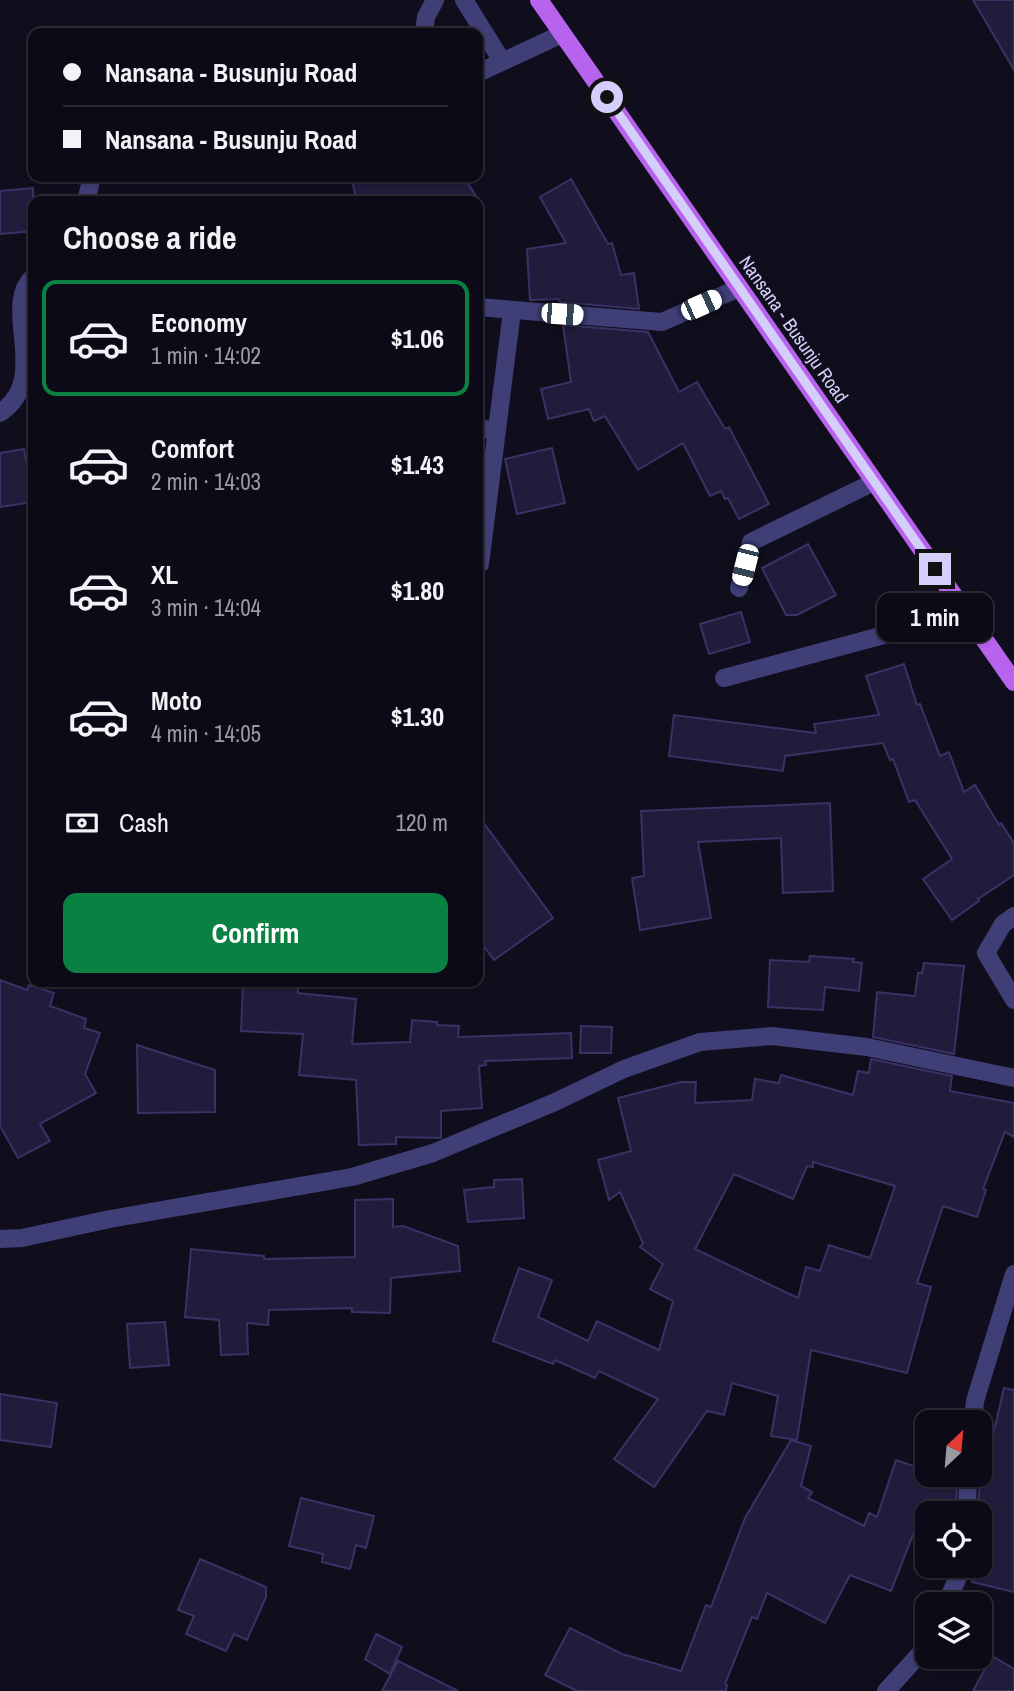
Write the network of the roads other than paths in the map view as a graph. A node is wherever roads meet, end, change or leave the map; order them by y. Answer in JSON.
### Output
{"nodes":[{"id":1,"x":435,"y":0,"type":"edge"},
{"id":2,"x":464,"y":0,"type":"edge"},
{"id":3,"x":539,"y":0,"type":"edge"},
{"id":4,"x":425,"y":28,"type":"edge"},
{"id":5,"x":481,"y":28,"type":"edge"},
{"id":6,"x":483,"y":30,"type":"edge"},
{"id":7,"x":562,"y":34,"type":"junction"},
{"id":8,"x":502,"y":61,"type":"junction"},
{"id":9,"x":483,"y":70,"type":"edge"},
{"id":10,"x":28,"y":280,"type":"edge"},
{"id":11,"x":740,"y":288,"type":"junction"},
{"id":12,"x":483,"y":308,"type":"edge"},
{"id":13,"x":512,"y":311,"type":"junction"},
{"id":14,"x":0,"y":413,"type":"edge"},
{"id":15,"x":483,"y":429,"type":"edge"},
{"id":16,"x":497,"y":431,"type":"junction"},
{"id":17,"x":874,"y":482,"type":"junction"},
{"id":18,"x":483,"y":541,"type":"edge"},
{"id":19,"x":739,"y":588,"type":"dead end"},
{"id":20,"x":966,"y":613,"type":"junction"},
{"id":21,"x":723,"y":678,"type":"dead end"},
{"id":22,"x":1014,"y":682,"type":"edge"},
{"id":23,"x":1014,"y":916,"type":"edge"},
{"id":24,"x":1014,"y":1000,"type":"edge"},
{"id":25,"x":1014,"y":1078,"type":"edge"},
{"id":26,"x":0,"y":1239,"type":"edge"},
{"id":27,"x":1014,"y":1274,"type":"edge"},
{"id":28,"x":974,"y":1410,"type":"edge"},
{"id":29,"x":915,"y":1659,"type":"edge"},
{"id":30,"x":886,"y":1691,"type":"edge"}],
"edges":[{"from":1,"to":4,"type":"street"},
{"from":2,"to":5,"type":"street"},
{"from":3,"to":7,"type":"main road","name":"Nansana - Busunju Road"},
{"from":6,"to":8,"type":"street"},
{"from":7,"to":8,"type":"street"},
{"from":7,"to":11,"type":"main road","name":"Nansana - Busunju Road"},
{"from":8,"to":9,"type":"street"},
{"from":10,"to":14,"type":"street"},
{"from":11,"to":13,"type":"street"},
{"from":11,"to":17,"type":"main road","name":"Nansana - Busunju Road"},
{"from":12,"to":13,"type":"street"},
{"from":13,"to":16,"type":"street"},
{"from":15,"to":16,"type":"street"},
{"from":16,"to":18,"type":"street"},
{"from":17,"to":19,"type":"street"},
{"from":17,"to":20,"type":"main road","name":"Nansana - Busunju Road"},
{"from":20,"to":21,"type":"street"},
{"from":20,"to":22,"type":"main road","name":"Nansana - Busunju Road"},
{"from":23,"to":24,"type":"street"},
{"from":25,"to":26,"type":"street"},
{"from":27,"to":28,"type":"street"},
{"from":29,"to":30,"type":"street"}]}
